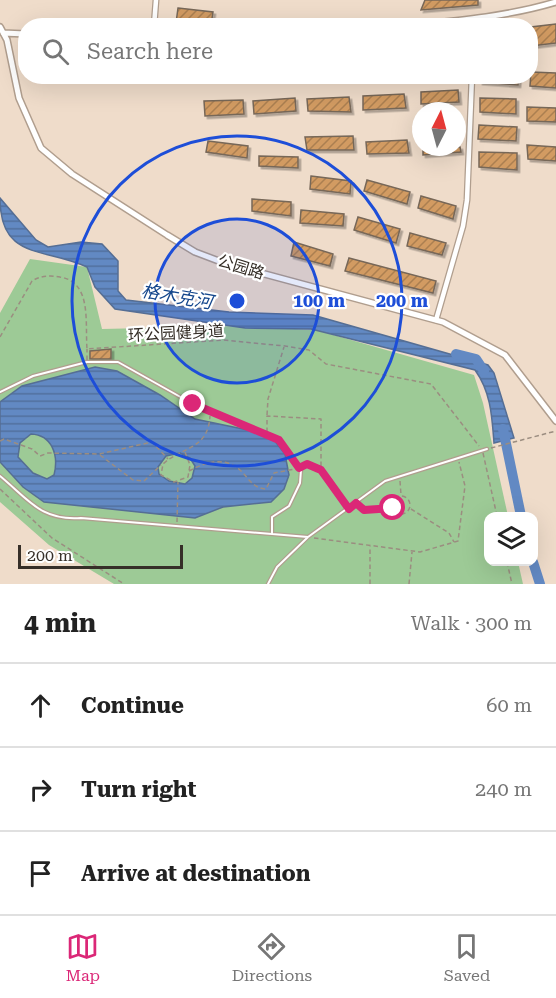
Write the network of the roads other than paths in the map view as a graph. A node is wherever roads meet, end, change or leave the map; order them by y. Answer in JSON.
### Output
{"nodes":[{"id":1,"x":156,"y":0,"type":"edge"},
{"id":2,"x":556,"y":2,"type":"edge"},
{"id":3,"x":155,"y":18,"type":"edge"},
{"id":4,"x":492,"y":18,"type":"edge"},
{"id":5,"x":2,"y":30,"type":"edge"},
{"id":6,"x":18,"y":33,"type":"edge"},
{"id":7,"x":472,"y":84,"type":"edge"},
{"id":8,"x":436,"y":320,"type":"junction"},
{"id":9,"x":0,"y":392,"type":"edge"},
{"id":10,"x":556,"y":421,"type":"edge"},
{"id":11,"x":487,"y":449,"type":"road end"},
{"id":12,"x":0,"y":476,"type":"edge"},
{"id":13,"x":272,"y":534,"type":"junction"},
{"id":14,"x":308,"y":537,"type":"junction"},
{"id":15,"x":268,"y":584,"type":"edge"}],
"edges":[{"from":1,"to":3,"type":"street"},
{"from":2,"to":4,"type":"street"},
{"from":5,"to":6,"type":"street"},
{"from":5,"to":8,"type":"street","name":"公园路"},
{"from":7,"to":8,"type":"street"},
{"from":8,"to":10,"type":"street","name":"公园路"},
{"from":9,"to":13,"type":"lane"},
{"from":11,"to":14,"type":"lane"},
{"from":12,"to":13,"type":"lane"},
{"from":13,"to":14,"type":"lane"},
{"from":14,"to":15,"type":"lane"}]}
